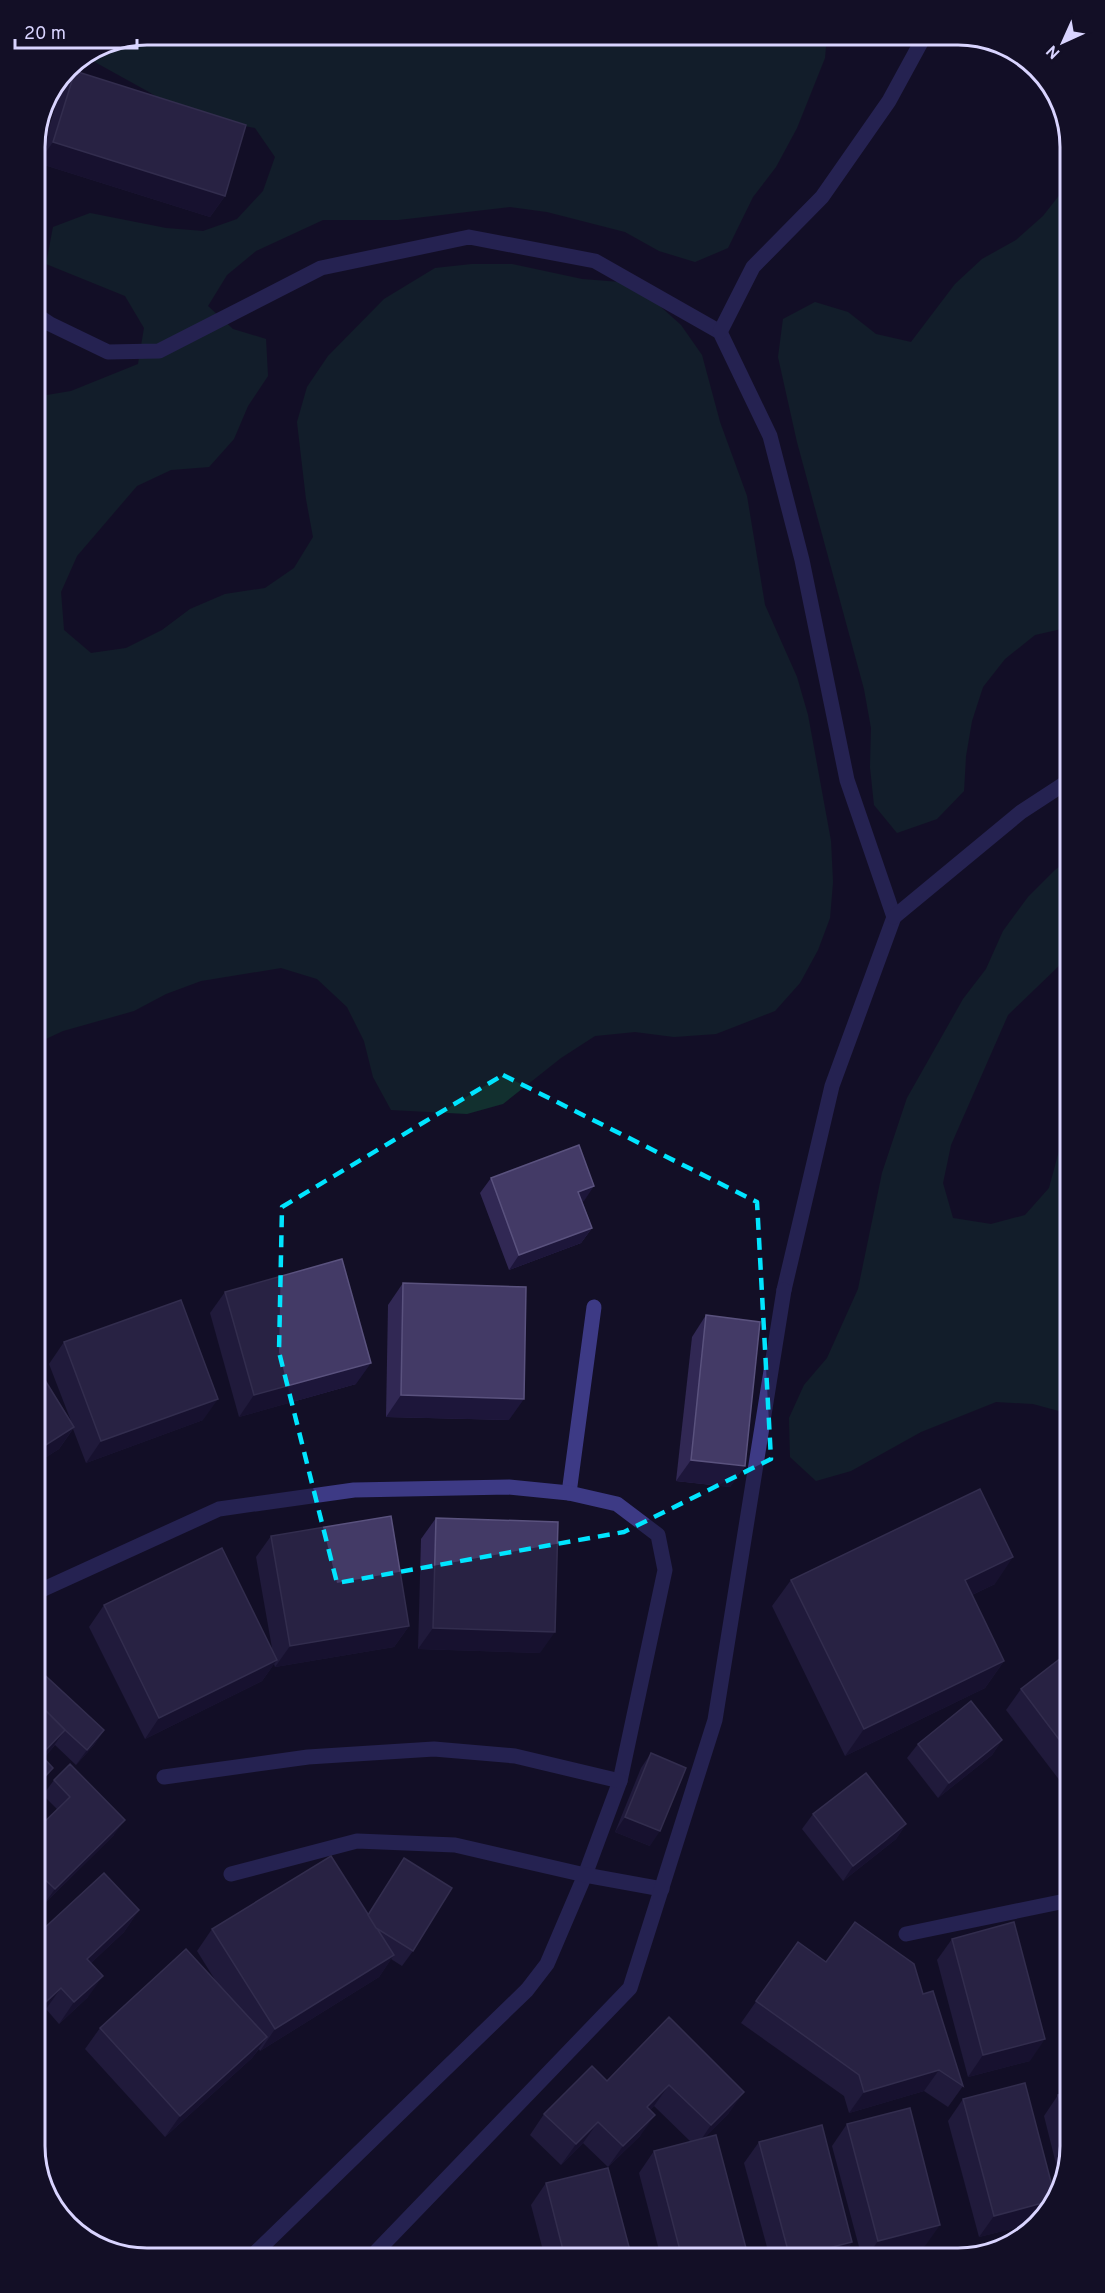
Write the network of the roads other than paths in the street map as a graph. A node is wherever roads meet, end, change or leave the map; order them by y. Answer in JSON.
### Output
{"nodes":[{"id":1,"x":919,"y":45,"type":"edge"},
{"id":2,"x":45,"y":321,"type":"edge"},
{"id":3,"x":720,"y":332,"type":"junction"},
{"id":4,"x":1060,"y":787,"type":"edge"},
{"id":5,"x":894,"y":917,"type":"junction"},
{"id":6,"x":594,"y":1307,"type":"dead end"},
{"id":7,"x":569,"y":1493,"type":"junction"},
{"id":8,"x":45,"y":1588,"type":"edge"},
{"id":9,"x":164,"y":1778,"type":"dead end"},
{"id":10,"x":620,"y":1781,"type":"junction"},
{"id":11,"x":231,"y":1875,"type":"dead end"},
{"id":12,"x":585,"y":1875,"type":"junction"},
{"id":13,"x":663,"y":1890,"type":"junction"},
{"id":14,"x":1060,"y":1902,"type":"edge"},
{"id":15,"x":906,"y":1934,"type":"dead end"},
{"id":16,"x":260,"y":2248,"type":"edge"},
{"id":17,"x":380,"y":2248,"type":"edge"}],
"edges":[{"from":1,"to":3,"type":"street"},
{"from":2,"to":3,"type":"street"},
{"from":3,"to":5,"type":"street"},
{"from":4,"to":5,"type":"street"},
{"from":5,"to":13,"type":"street"},
{"from":6,"to":7,"type":"street"},
{"from":7,"to":8,"type":"street"},
{"from":7,"to":10,"type":"street"},
{"from":9,"to":10,"type":"street"},
{"from":10,"to":12,"type":"street"},
{"from":11,"to":12,"type":"street"},
{"from":12,"to":13,"type":"street"},
{"from":12,"to":16,"type":"street"},
{"from":13,"to":17,"type":"street"},
{"from":14,"to":15,"type":"street"}]}
